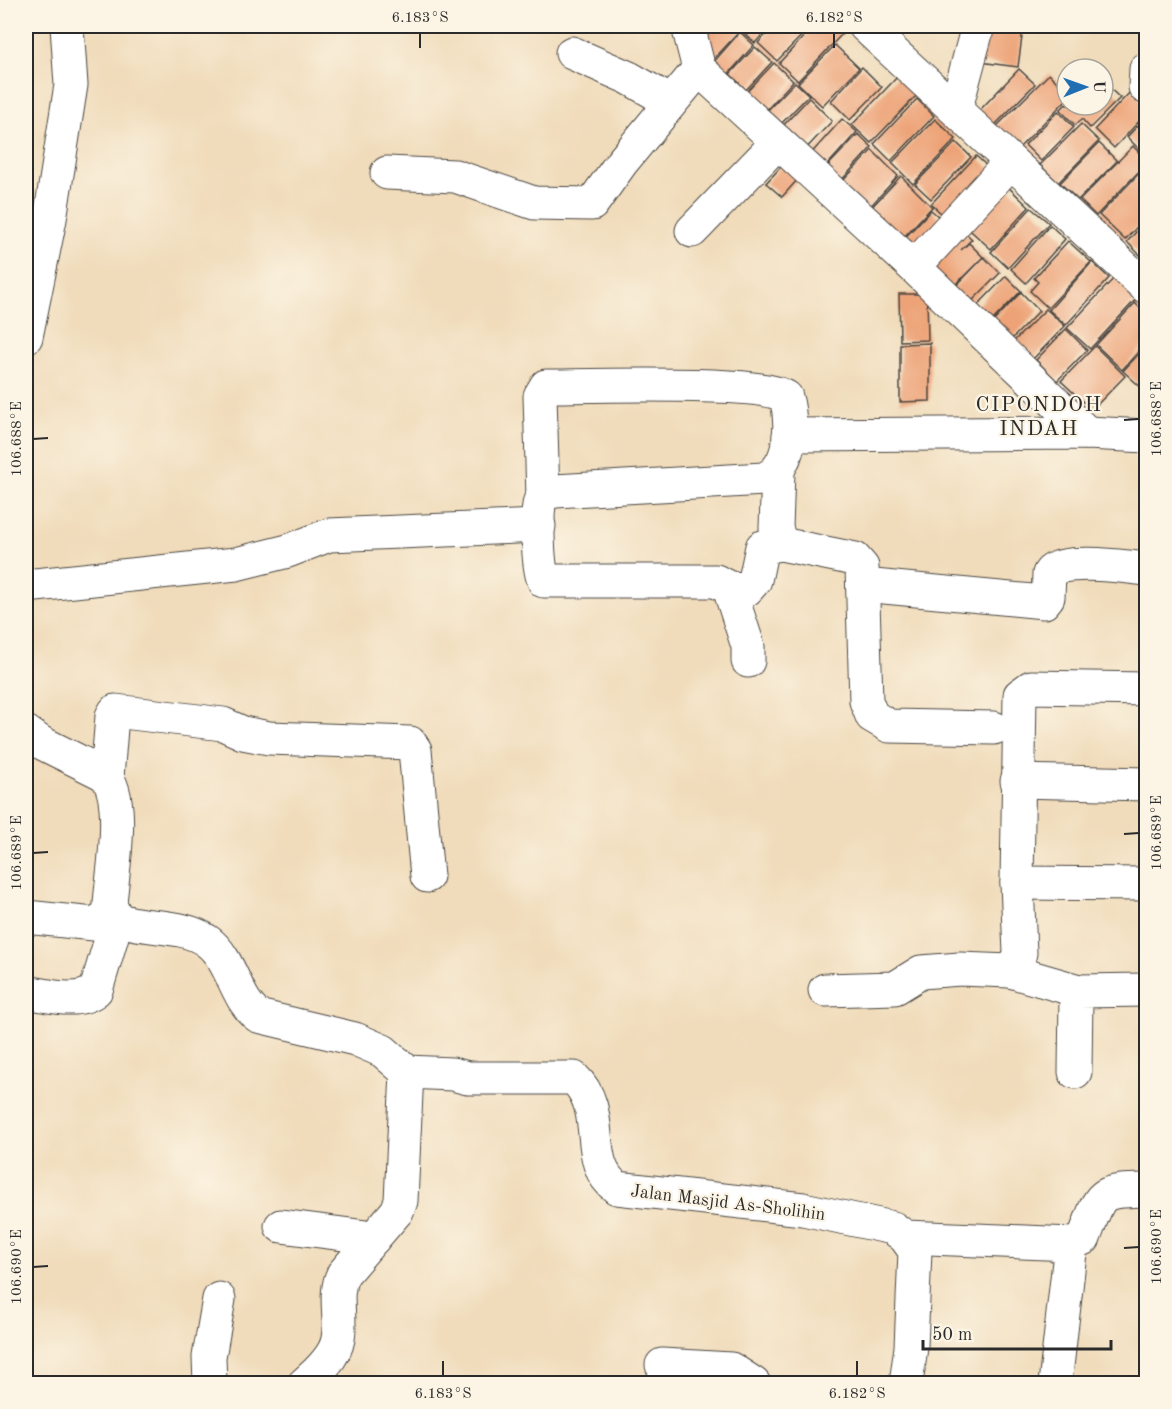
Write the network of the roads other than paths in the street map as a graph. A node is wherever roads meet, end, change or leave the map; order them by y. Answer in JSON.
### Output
{"nodes":[{"id":1,"x":67,"y":26,"type":"edge"},
{"id":2,"x":688,"y":26,"type":"edge"},
{"id":3,"x":865,"y":26,"type":"edge"},
{"id":4,"x":978,"y":26,"type":"edge"},
{"id":5,"x":572,"y":53,"type":"dead end"},
{"id":6,"x":700,"y":73,"type":"junction"},
{"id":7,"x":671,"y":102,"type":"junction"},
{"id":8,"x":956,"y":108,"type":"junction"},
{"id":9,"x":778,"y":142,"type":"junction"},
{"id":10,"x":1010,"y":163,"type":"junction"},
{"id":11,"x":387,"y":173,"type":"dead end"},
{"id":12,"x":692,"y":231,"type":"dead end"},
{"id":13,"x":914,"y":267,"type":"junction"},
{"id":14,"x":1146,"y":287,"type":"edge"},
{"id":15,"x":26,"y":337,"type":"edge"},
{"id":16,"x":1087,"y":434,"type":"junction"},
{"id":17,"x":789,"y":435,"type":"junction"},
{"id":18,"x":1146,"y":436,"type":"edge"},
{"id":19,"x":778,"y":472,"type":"junction"},
{"id":20,"x":541,"y":512,"type":"junction"},
{"id":21,"x":781,"y":544,"type":"junction"},
{"id":22,"x":1146,"y":569,"type":"edge"},
{"id":23,"x":863,"y":585,"type":"junction"},
{"id":24,"x":26,"y":586,"type":"edge"},
{"id":25,"x":729,"y":588,"type":"junction"},
{"id":26,"x":748,"y":660,"type":"dead end"},
{"id":27,"x":1146,"y":689,"type":"edge"},
{"id":28,"x":994,"y":728,"type":"dead end"},
{"id":29,"x":26,"y":732,"type":"edge"},
{"id":30,"x":107,"y":777,"type":"junction"},
{"id":31,"x":1017,"y":781,"type":"junction"},
{"id":32,"x":1146,"y":784,"type":"edge"},
{"id":33,"x":427,"y":876,"type":"dead end"},
{"id":34,"x":1017,"y":883,"type":"junction"},
{"id":35,"x":1146,"y":884,"type":"edge"},
{"id":36,"x":115,"y":916,"type":"junction"},
{"id":37,"x":26,"y":918,"type":"edge"},
{"id":38,"x":1010,"y":971,"type":"junction"},
{"id":39,"x":825,"y":990,"type":"dead end"},
{"id":40,"x":1146,"y":990,"type":"edge"},
{"id":41,"x":1079,"y":991,"type":"junction"},
{"id":42,"x":26,"y":992,"type":"edge"},
{"id":43,"x":406,"y":1072,"type":"junction"},
{"id":44,"x":1075,"y":1072,"type":"dead end"},
{"id":45,"x":1146,"y":1190,"type":"edge"},
{"id":46,"x":281,"y":1226,"type":"dead end"},
{"id":47,"x":905,"y":1237,"type":"junction"},
{"id":48,"x":374,"y":1238,"type":"junction"},
{"id":49,"x":1071,"y":1244,"type":"junction"},
{"id":50,"x":219,"y":1299,"type":"dead end"},
{"id":51,"x":662,"y":1365,"type":"dead end"},
{"id":52,"x":210,"y":1383,"type":"edge"},
{"id":53,"x":304,"y":1383,"type":"edge"},
{"id":54,"x":754,"y":1383,"type":"edge"},
{"id":55,"x":906,"y":1383,"type":"edge"},
{"id":56,"x":1055,"y":1383,"type":"edge"}],
"edges":[{"from":1,"to":15,"type":"street"},
{"from":2,"to":6,"type":"street"},
{"from":3,"to":8,"type":"street"},
{"from":4,"to":8,"type":"street"},
{"from":5,"to":7,"type":"street"},
{"from":6,"to":7,"type":"street"},
{"from":6,"to":9,"type":"street"},
{"from":7,"to":11,"type":"street"},
{"from":8,"to":10,"type":"street"},
{"from":9,"to":12,"type":"street"},
{"from":9,"to":13,"type":"street"},
{"from":10,"to":13,"type":"street"},
{"from":10,"to":14,"type":"street"},
{"from":13,"to":16,"type":"street"},
{"from":16,"to":17,"type":"street"},
{"from":16,"to":18,"type":"street"},
{"from":17,"to":19,"type":"street"},
{"from":17,"to":20,"type":"street"},
{"from":19,"to":20,"type":"street"},
{"from":19,"to":21,"type":"street"},
{"from":20,"to":24,"type":"street"},
{"from":20,"to":25,"type":"street"},
{"from":21,"to":23,"type":"street"},
{"from":21,"to":25,"type":"street"},
{"from":22,"to":23,"type":"street"},
{"from":23,"to":28,"type":"street"},
{"from":25,"to":26,"type":"street"},
{"from":27,"to":31,"type":"street"},
{"from":29,"to":30,"type":"street"},
{"from":30,"to":33,"type":"street"},
{"from":30,"to":36,"type":"street"},
{"from":31,"to":32,"type":"street"},
{"from":31,"to":34,"type":"street"},
{"from":34,"to":35,"type":"street"},
{"from":34,"to":38,"type":"street"},
{"from":36,"to":37,"type":"street"},
{"from":36,"to":42,"type":"street"},
{"from":36,"to":43,"type":"street"},
{"from":38,"to":39,"type":"street"},
{"from":38,"to":41,"type":"street"},
{"from":40,"to":41,"type":"street"},
{"from":41,"to":44,"type":"street"},
{"from":43,"to":47,"type":"street","name":"Jalan Masjid As-Sholihin"},
{"from":43,"to":48,"type":"street"},
{"from":45,"to":49,"type":"street"},
{"from":46,"to":48,"type":"street"},
{"from":47,"to":49,"type":"street"},
{"from":47,"to":55,"type":"street"},
{"from":48,"to":53,"type":"street"},
{"from":49,"to":56,"type":"street"},
{"from":50,"to":52,"type":"street"},
{"from":51,"to":54,"type":"street"}]}
